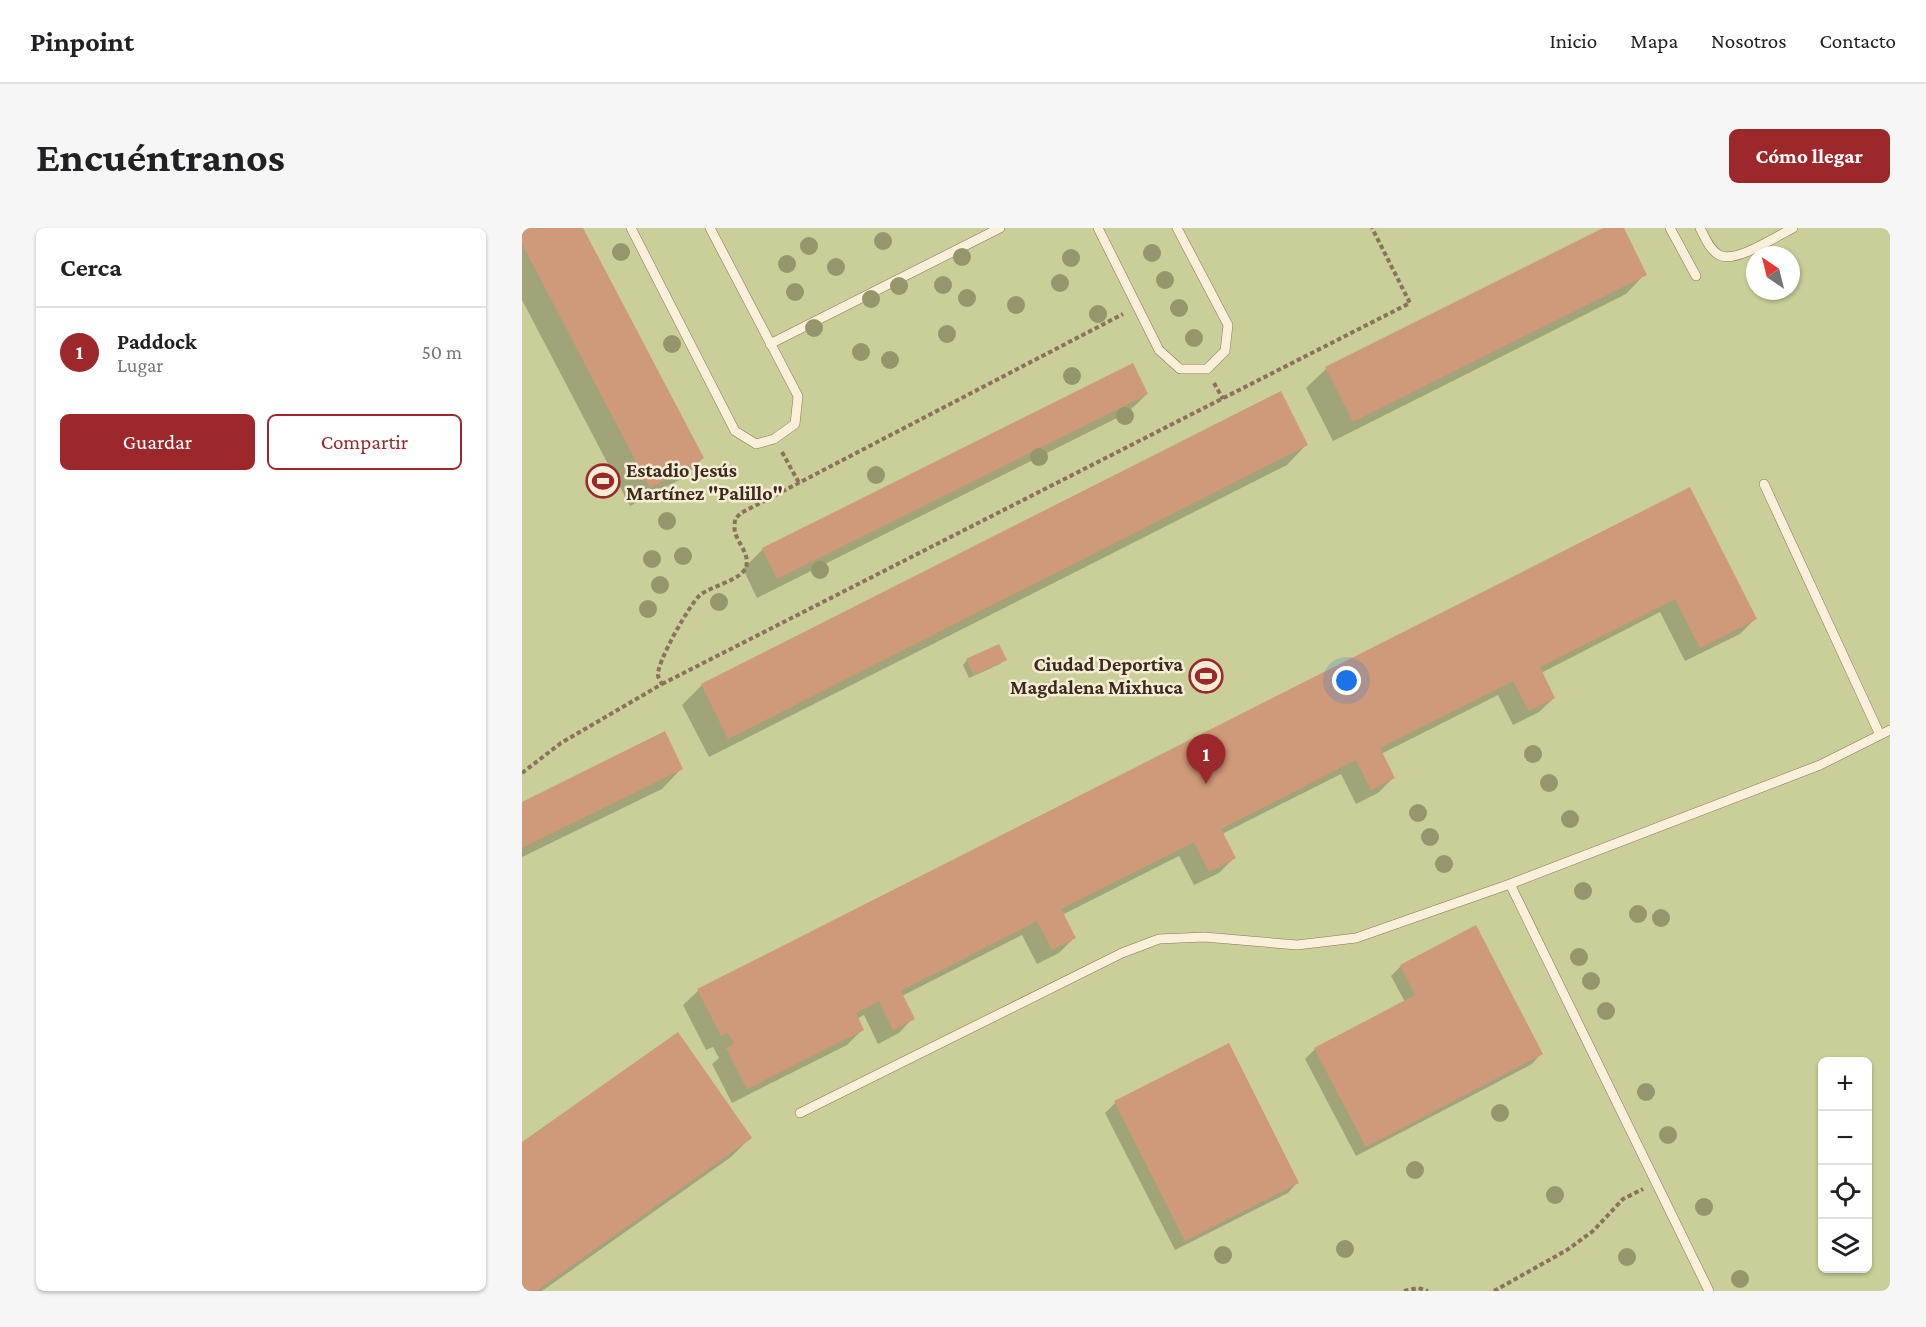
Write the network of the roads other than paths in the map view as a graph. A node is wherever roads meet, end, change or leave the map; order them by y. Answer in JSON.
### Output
{"nodes":[{"id":1,"x":631,"y":228,"type":"edge"},
{"id":2,"x":710,"y":228,"type":"edge"},
{"id":3,"x":1000,"y":228,"type":"edge"},
{"id":4,"x":1098,"y":228,"type":"edge"},
{"id":5,"x":1177,"y":228,"type":"edge"},
{"id":6,"x":1670,"y":228,"type":"edge"},
{"id":7,"x":1700,"y":228,"type":"edge"},
{"id":8,"x":1793,"y":228,"type":"edge"},
{"id":9,"x":1696,"y":276,"type":"dead end"},
{"id":10,"x":770,"y":344,"type":"junction"},
{"id":11,"x":1764,"y":484,"type":"dead end"},
{"id":12,"x":1890,"y":730,"type":"edge"},
{"id":13,"x":1880,"y":735,"type":"junction"},
{"id":14,"x":1510,"y":884,"type":"junction"},
{"id":15,"x":800,"y":1113,"type":"dead end"},
{"id":16,"x":1709,"y":1291,"type":"edge"}],
"edges":[{"from":1,"to":10,"type":"lane"},
{"from":2,"to":10,"type":"lane"},
{"from":3,"to":10,"type":"lane"},
{"from":4,"to":5,"type":"lane"},
{"from":6,"to":9,"type":"lane"},
{"from":7,"to":8,"type":"lane"},
{"from":11,"to":13,"type":"lane"},
{"from":12,"to":13,"type":"lane"},
{"from":13,"to":14,"type":"lane"},
{"from":14,"to":15,"type":"lane"},
{"from":14,"to":16,"type":"lane"}]}
